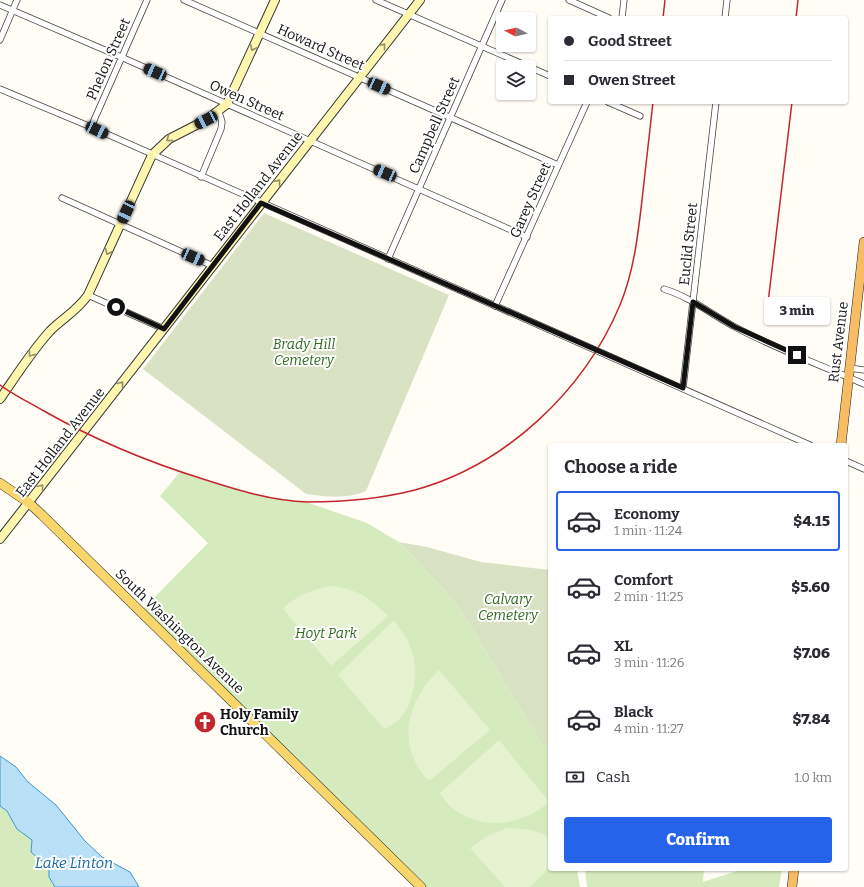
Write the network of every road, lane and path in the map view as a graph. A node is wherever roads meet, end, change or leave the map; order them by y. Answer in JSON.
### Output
{"nodes":[{"id":1,"x":17,"y":0,"type":"edge"},
{"id":2,"x":147,"y":0,"type":"edge"},
{"id":3,"x":184,"y":0,"type":"edge"},
{"id":4,"x":275,"y":0,"type":"edge"},
{"id":5,"x":376,"y":0,"type":"edge"},
{"id":6,"x":420,"y":0,"type":"edge"},
{"id":7,"x":502,"y":0,"type":"edge"},
{"id":8,"x":569,"y":0,"type":"edge"},
{"id":9,"x":624,"y":0,"type":"edge"},
{"id":10,"x":727,"y":0,"type":"edge"},
{"id":11,"x":0,"y":6,"type":"edge"},
{"id":12,"x":13,"y":11,"type":"junction"},
{"id":13,"x":408,"y":14,"type":"junction"},
{"id":14,"x":605,"y":16,"type":"edge"},
{"id":15,"x":622,"y":16,"type":"edge"},
{"id":16,"x":725,"y":16,"type":"edge"},
{"id":17,"x":260,"y":33,"type":"junction"},
{"id":18,"x":0,"y":40,"type":"edge"},
{"id":19,"x":483,"y":46,"type":"junction"},
{"id":20,"x":121,"y":57,"type":"junction"},
{"id":21,"x":548,"y":75,"type":"edge"},
{"id":22,"x":359,"y":77,"type":"junction"},
{"id":23,"x":0,"y":89,"type":"edge"},
{"id":24,"x":227,"y":104,"type":"junction"},
{"id":25,"x":586,"y":104,"type":"edge"},
{"id":26,"x":613,"y":104,"type":"edge"},
{"id":27,"x":716,"y":104,"type":"edge"},
{"id":28,"x":219,"y":112,"type":"junction"},
{"id":29,"x":640,"y":116,"type":"dead end"},
{"id":30,"x":450,"y":117,"type":"junction"},
{"id":31,"x":91,"y":127,"type":"junction"},
{"id":32,"x":310,"y":141,"type":"junction"},
{"id":33,"x":152,"y":155,"type":"junction"},
{"id":34,"x":558,"y":166,"type":"junction"},
{"id":35,"x":201,"y":177,"type":"junction"},
{"id":36,"x":419,"y":188,"type":"junction"},
{"id":37,"x":62,"y":198,"type":"dead end"},
{"id":38,"x":261,"y":203,"type":"junction"},
{"id":39,"x":120,"y":225,"type":"junction"},
{"id":40,"x":527,"y":237,"type":"junction"},
{"id":41,"x":864,"y":242,"type":"edge"},
{"id":42,"x":388,"y":259,"type":"junction"},
{"id":43,"x":213,"y":266,"type":"junction"},
{"id":44,"x":664,"y":289,"type":"dead end"},
{"id":45,"x":861,"y":289,"type":"edge"},
{"id":46,"x":88,"y":295,"type":"junction"},
{"id":47,"x":693,"y":302,"type":"junction"},
{"id":48,"x":495,"y":306,"type":"junction"},
{"id":49,"x":164,"y":329,"type":"junction"},
{"id":50,"x":864,"y":370,"type":"edge"},
{"id":51,"x":849,"y":373,"type":"junction"},
{"id":52,"x":864,"y":384,"type":"edge"},
{"id":53,"x":683,"y":388,"type":"junction"},
{"id":54,"x":0,"y":399,"type":"edge"},
{"id":55,"x":806,"y":443,"type":"edge"},
{"id":56,"x":841,"y":443,"type":"edge"},
{"id":57,"x":848,"y":462,"type":"edge"},
{"id":58,"x":864,"y":469,"type":"edge"},
{"id":59,"x":0,"y":484,"type":"edge"},
{"id":60,"x":29,"y":503,"type":"junction"},
{"id":61,"x":0,"y":539,"type":"edge"},
{"id":62,"x":794,"y":871,"type":"edge"},
{"id":63,"x":421,"y":887,"type":"edge"},
{"id":64,"x":792,"y":887,"type":"edge"}],
"edges":[{"from":1,"to":12,"type":"street"},
{"from":2,"to":20,"type":"street","name":"Phelon Street"},
{"from":3,"to":17,"type":"street","name":"Howard Street"},
{"from":4,"to":17,"type":"main road"},
{"from":5,"to":13,"type":"street"},
{"from":6,"to":13,"type":"main road","name":"East Holland Avenue"},
{"from":7,"to":19,"type":"street","name":"Campbell Street"},
{"from":8,"to":14,"type":"street"},
{"from":9,"to":15,"type":"street"},
{"from":10,"to":16,"type":"street"},
{"from":11,"to":12,"type":"street","name":"Owen Street"},
{"from":12,"to":18,"type":"street"},
{"from":12,"to":20,"type":"street","name":"Owen Street"},
{"from":13,"to":19,"type":"street"},
{"from":22,"to":13,"type":"main road","name":"East Holland Avenue","one_way":true},
{"from":17,"to":22,"type":"street","name":"Howard Street"},
{"from":17,"to":24,"type":"main road","one_way":true},
{"from":19,"to":21,"type":"street"},
{"from":19,"to":30,"type":"street","name":"Campbell Street"},
{"from":20,"to":24,"type":"street","name":"Owen Street"},
{"from":20,"to":31,"type":"street","name":"Phelon Street"},
{"from":22,"to":30,"type":"street","name":"Howard Street"},
{"from":22,"to":32,"type":"main road","name":"East Holland Avenue"},
{"from":23,"to":31,"type":"street"},
{"from":24,"to":28,"type":"main road"},
{"from":24,"to":32,"type":"street","name":"Owen Street"},
{"from":25,"to":34,"type":"street","name":"Garey Street"},
{"from":26,"to":29,"type":"street"},
{"from":27,"to":47,"type":"street","name":"Euclid Street"},
{"from":28,"to":33,"type":"main road","one_way":true},
{"from":28,"to":35,"type":"street"},
{"from":30,"to":34,"type":"street","name":"Howard Street"},
{"from":30,"to":36,"type":"street","name":"Campbell Street"},
{"from":31,"to":33,"type":"street"},
{"from":32,"to":36,"type":"street","name":"Owen Street"},
{"from":38,"to":32,"type":"main road","name":"East Holland Avenue","one_way":true},
{"from":33,"to":35,"type":"street"},
{"from":33,"to":39,"type":"main road"},
{"from":34,"to":40,"type":"street","name":"Garey Street"},
{"from":35,"to":38,"type":"street"},
{"from":36,"to":40,"type":"street","name":"Owen Street"},
{"from":36,"to":42,"type":"street","name":"Campbell Street"},
{"from":37,"to":39,"type":"street"},
{"from":38,"to":42,"type":"street"},
{"from":38,"to":43,"type":"main road","name":"East Holland Avenue"},
{"from":39,"to":43,"type":"street"},
{"from":39,"to":46,"type":"main road","one_way":true},
{"from":40,"to":48,"type":"street","name":"Garey Street"},
{"from":41,"to":45,"type":"highway","name":"Rust Avenue"},
{"from":42,"to":48,"type":"street"},
{"from":43,"to":49,"type":"main road","name":"East Holland Avenue"},
{"from":44,"to":47,"type":"street"},
{"from":45,"to":51,"type":"highway","name":"Rust Avenue"},
{"from":46,"to":49,"type":"street"},
{"from":46,"to":54,"type":"main road","one_way":true},
{"from":47,"to":51,"type":"street"},
{"from":47,"to":53,"type":"street","name":"Euclid Street"},
{"from":48,"to":53,"type":"street"},
{"from":60,"to":49,"type":"main road","name":"East Holland Avenue","one_way":true},
{"from":50,"to":51,"type":"street"},
{"from":51,"to":52,"type":"street"},
{"from":51,"to":56,"type":"highway","name":"Rust Avenue"},
{"from":53,"to":55,"type":"street"},
{"from":57,"to":58,"type":"street"},
{"from":59,"to":60,"type":"main road","name":"South Washington Avenue"},
{"from":60,"to":61,"type":"main road","name":"East Holland Avenue"},
{"from":60,"to":63,"type":"main road","name":"South Washington Avenue"},
{"from":62,"to":64,"type":"highway"}]}
